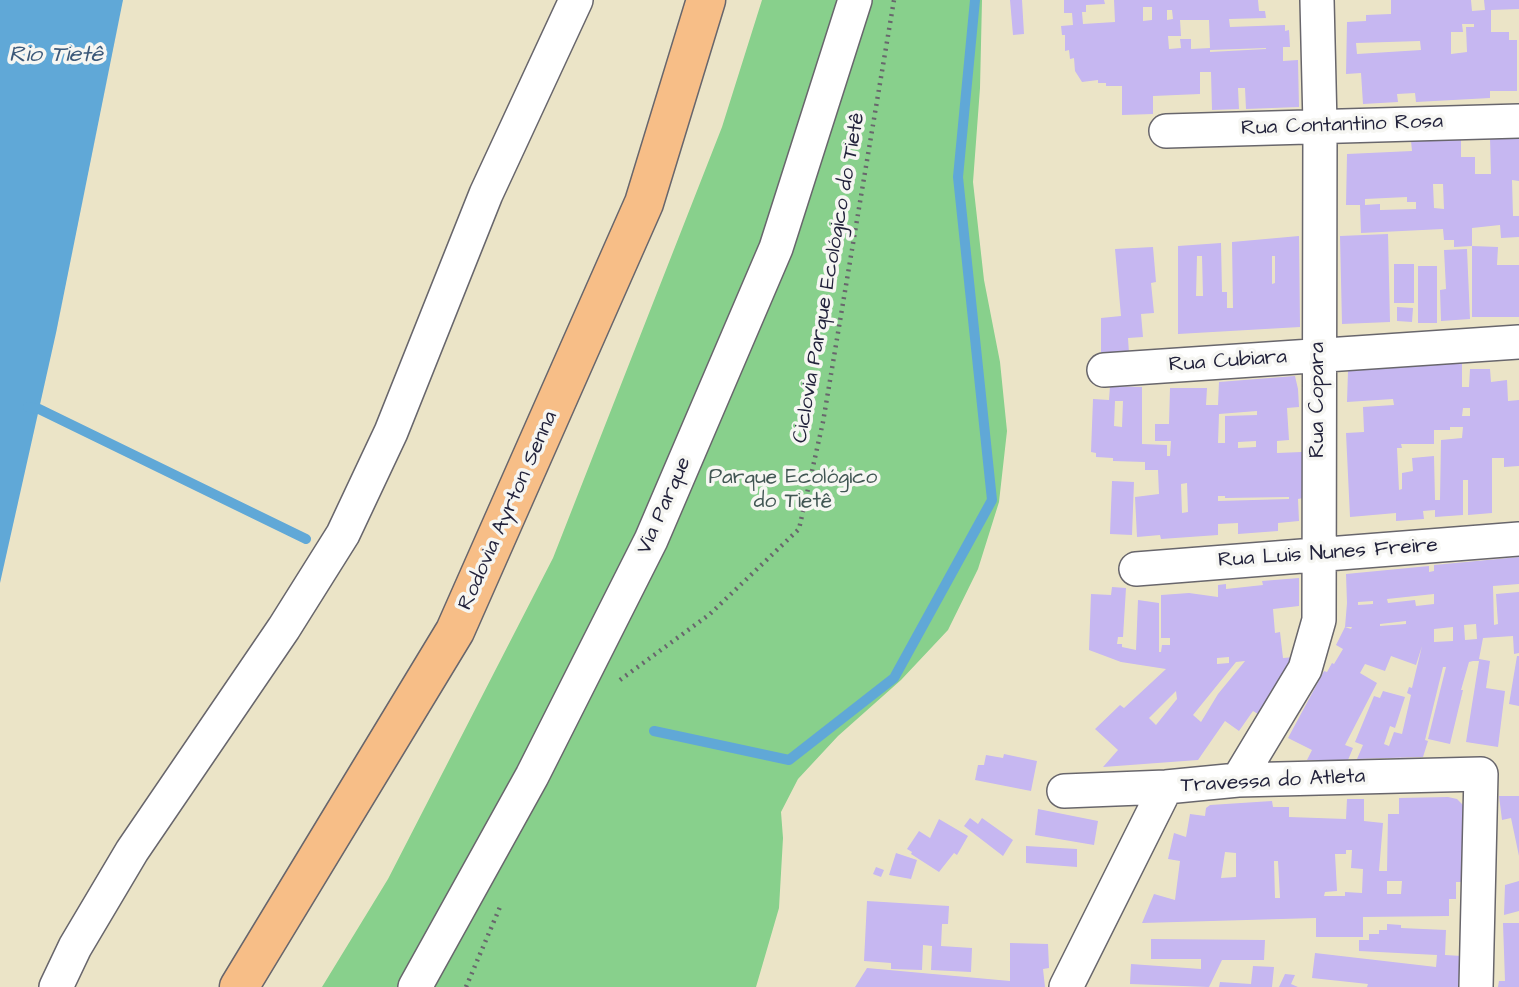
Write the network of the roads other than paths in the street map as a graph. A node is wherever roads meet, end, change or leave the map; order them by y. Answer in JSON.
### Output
{"nodes":[{"id":1,"x":576,"y":0,"type":"edge"},
{"id":2,"x":706,"y":0,"type":"edge"},
{"id":3,"x":855,"y":0,"type":"edge"},
{"id":4,"x":1317,"y":0,"type":"edge"},
{"id":5,"x":1519,"y":121,"type":"edge"},
{"id":6,"x":1320,"y":125,"type":"junction"},
{"id":7,"x":1166,"y":131,"type":"dead end"},
{"id":8,"x":1519,"y":342,"type":"edge"},
{"id":9,"x":1319,"y":356,"type":"junction"},
{"id":10,"x":1104,"y":370,"type":"dead end"},
{"id":11,"x":1519,"y":540,"type":"edge"},
{"id":12,"x":1321,"y":554,"type":"junction"},
{"id":13,"x":1136,"y":569,"type":"dead end"},
{"id":14,"x":1238,"y":780,"type":"junction"},
{"id":15,"x":1166,"y":787,"type":"junction"},
{"id":16,"x":1064,"y":791,"type":"dead end"},
{"id":17,"x":56,"y":987,"type":"edge"},
{"id":18,"x":239,"y":987,"type":"edge"},
{"id":19,"x":415,"y":987,"type":"edge"},
{"id":20,"x":1066,"y":987,"type":"edge"},
{"id":21,"x":1476,"y":987,"type":"edge"}],
"edges":[{"from":1,"to":17,"type":"street"},
{"from":2,"to":18,"type":"highway","name":"Rodovia Ayrton Senna"},
{"from":3,"to":19,"type":"street","name":"Via Parque"},
{"from":4,"to":6,"type":"street","name":"Rua Copara"},
{"from":5,"to":6,"type":"street","name":"Rua Contantino Rosa"},
{"from":6,"to":7,"type":"street","name":"Rua Contantino Rosa"},
{"from":6,"to":9,"type":"street","name":"Rua Copara"},
{"from":8,"to":9,"type":"street","name":"Rua Cubiara"},
{"from":9,"to":10,"type":"street","name":"Rua Cubiara"},
{"from":9,"to":12,"type":"street","name":"Rua Copara"},
{"from":11,"to":12,"type":"street","name":"Rua Luis Nunes Freire"},
{"from":12,"to":13,"type":"street","name":"Rua Luis Nunes Freire"},
{"from":12,"to":14,"type":"street","name":"Rua Copara"},
{"from":14,"to":15,"type":"street","name":"Travessa do Atleta"},
{"from":14,"to":21,"type":"street","name":"Travessa do Atleta"},
{"from":15,"to":16,"type":"street","name":"Travessa do Atleta"},
{"from":15,"to":20,"type":"street"}]}
